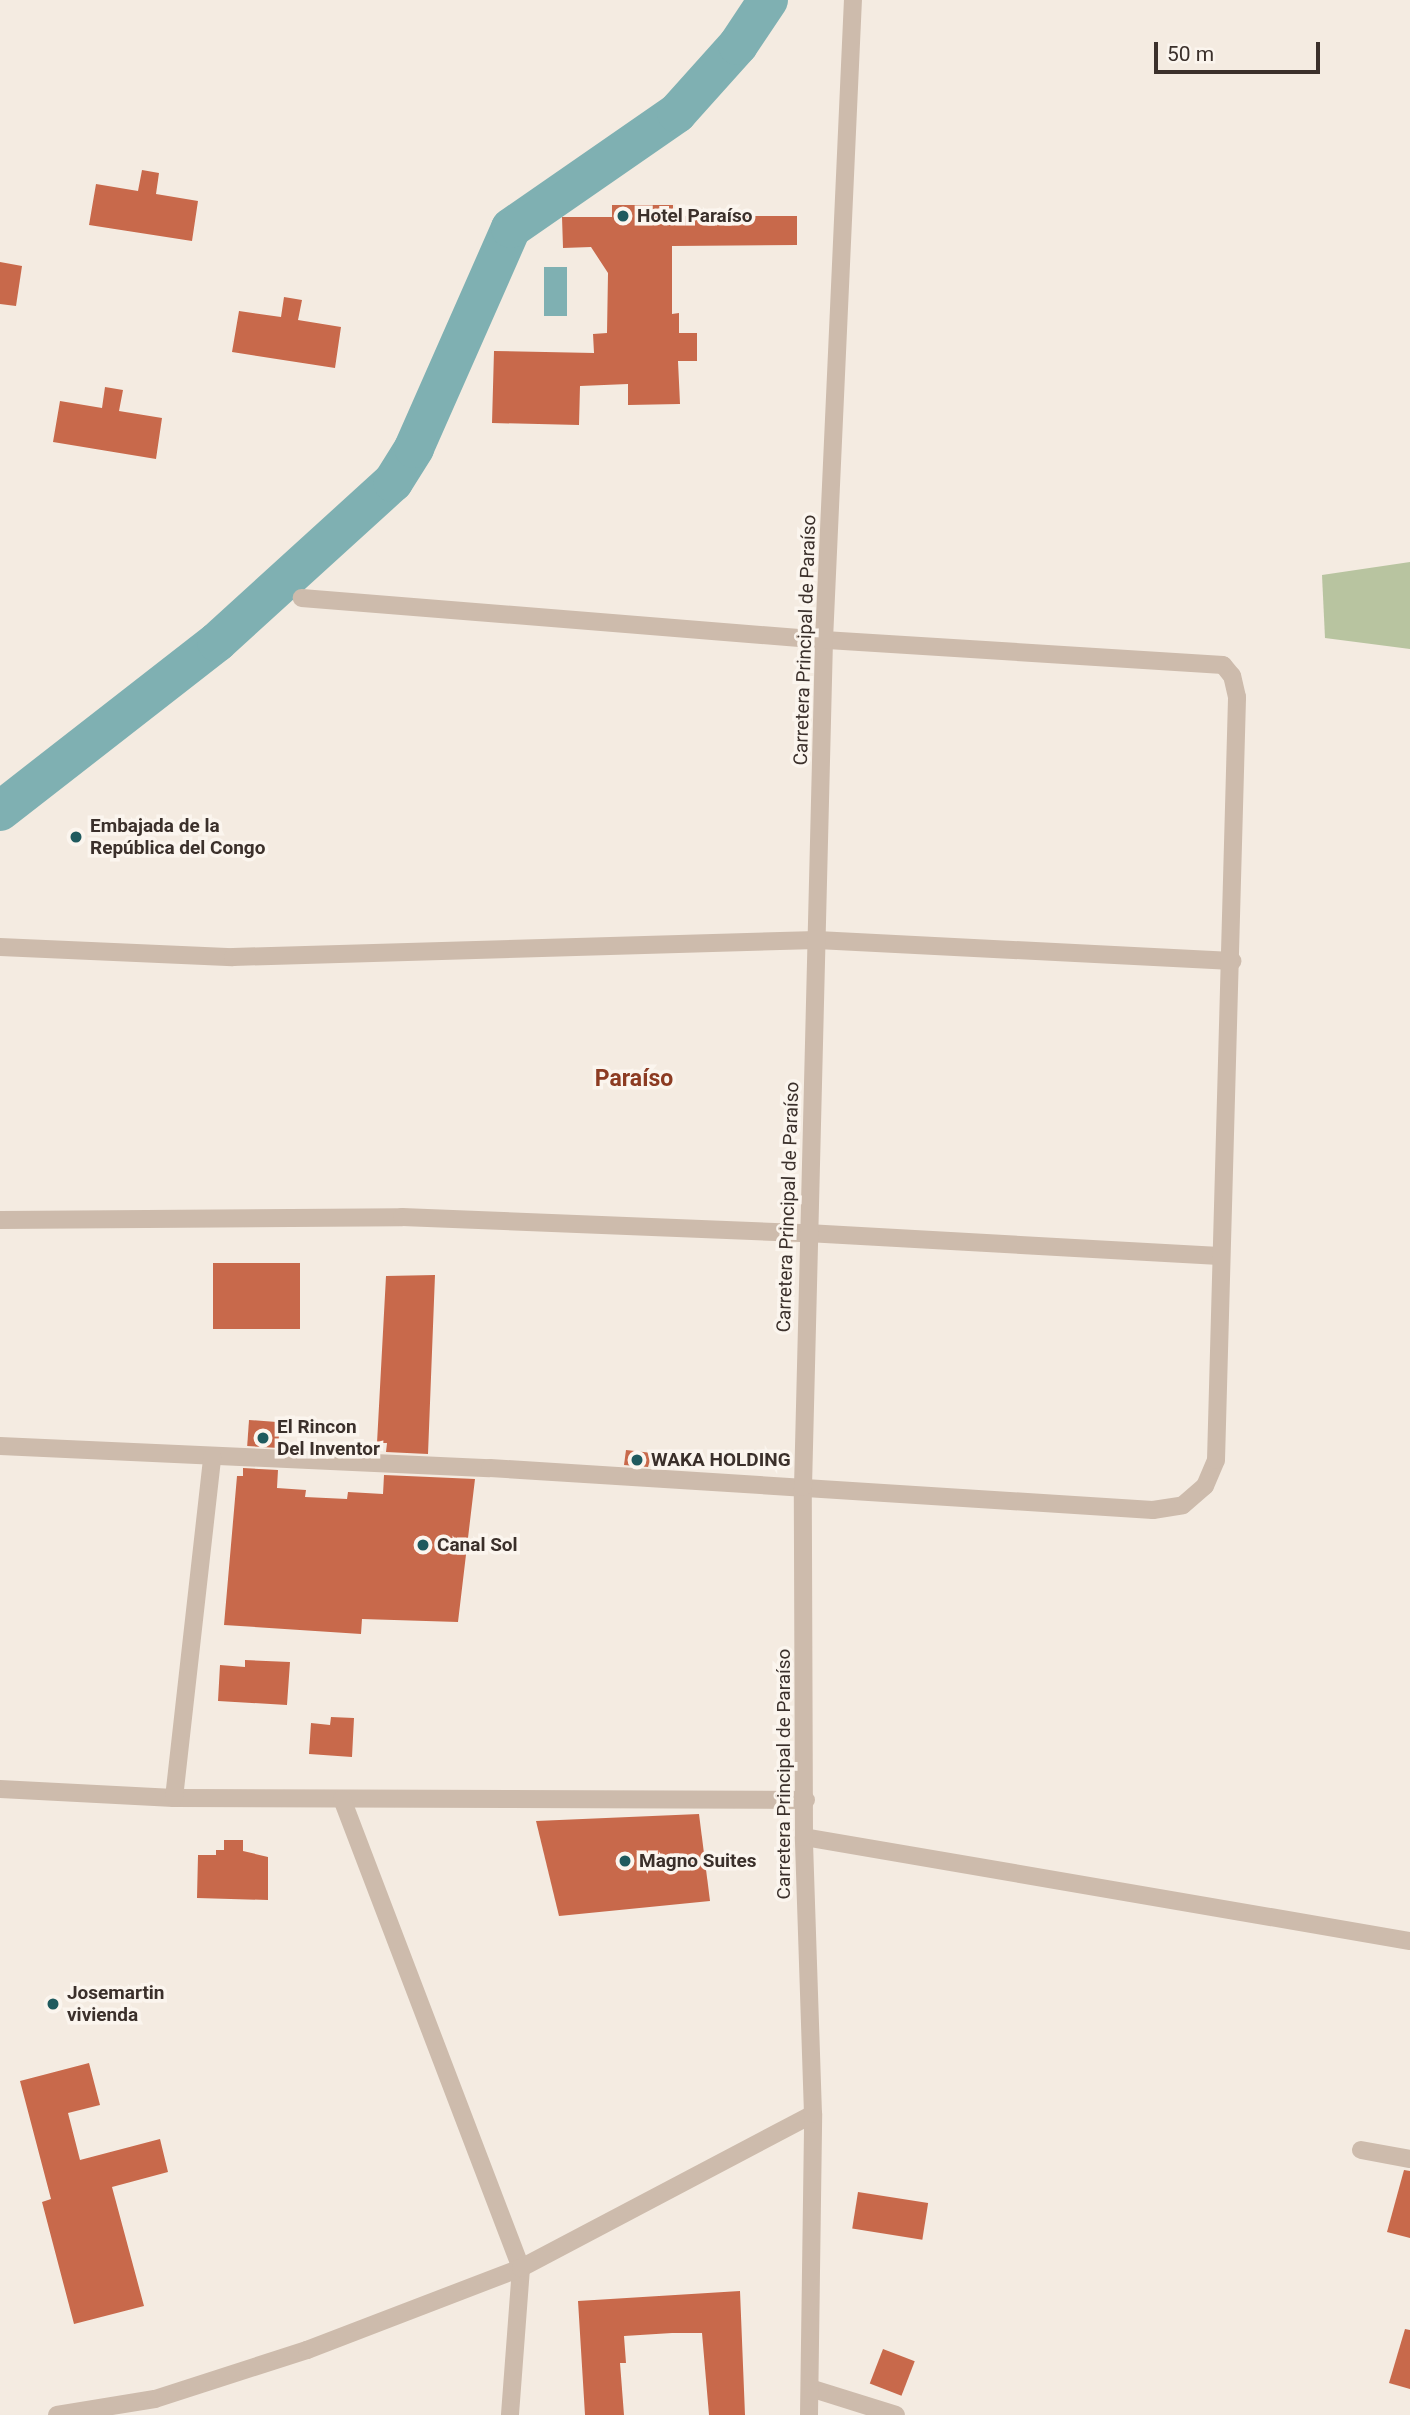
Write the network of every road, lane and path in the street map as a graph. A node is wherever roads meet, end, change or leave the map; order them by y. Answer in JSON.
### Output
{"nodes":[{"id":1,"x":853,"y":0,"type":"edge"},
{"id":2,"x":302,"y":598,"type":"dead end"},
{"id":3,"x":824,"y":640,"type":"junction"},
{"id":4,"x":817,"y":940,"type":"junction"},
{"id":5,"x":0,"y":947,"type":"edge"},
{"id":6,"x":1233,"y":961,"type":"junction"},
{"id":7,"x":0,"y":1220,"type":"edge"},
{"id":8,"x":807,"y":1233,"type":"junction"},
{"id":9,"x":1219,"y":1256,"type":"junction"},
{"id":10,"x":0,"y":1446,"type":"edge"},
{"id":11,"x":212,"y":1457,"type":"junction"},
{"id":12,"x":803,"y":1487,"type":"junction"},
{"id":13,"x":0,"y":1789,"type":"edge"},
{"id":14,"x":174,"y":1798,"type":"junction"},
{"id":15,"x":342,"y":1799,"type":"junction"},
{"id":16,"x":806,"y":1800,"type":"junction"},
{"id":17,"x":804,"y":1838,"type":"junction"},
{"id":18,"x":1410,"y":1941,"type":"edge"},
{"id":19,"x":813,"y":2113,"type":"junction"},
{"id":20,"x":1361,"y":2150,"type":"dead end"},
{"id":21,"x":1410,"y":2159,"type":"edge"},
{"id":22,"x":521,"y":2267,"type":"junction"},
{"id":23,"x":810,"y":2388,"type":"junction"},
{"id":24,"x":57,"y":2415,"type":"edge"},
{"id":25,"x":510,"y":2415,"type":"edge"},
{"id":26,"x":809,"y":2415,"type":"edge"},
{"id":27,"x":896,"y":2415,"type":"edge"}],
"edges":[{"from":1,"to":3,"type":"street","name":"Carretera Principal de Paraíso"},
{"from":2,"to":3,"type":"street"},
{"from":3,"to":4,"type":"street","name":"Carretera Principal de Paraíso"},
{"from":3,"to":6,"type":"street"},
{"from":4,"to":5,"type":"street"},
{"from":4,"to":6,"type":"street"},
{"from":4,"to":8,"type":"street","name":"Carretera Principal de Paraíso"},
{"from":6,"to":9,"type":"street"},
{"from":7,"to":8,"type":"street"},
{"from":8,"to":9,"type":"street"},
{"from":8,"to":12,"type":"street","name":"Carretera Principal de Paraíso"},
{"from":9,"to":12,"type":"street"},
{"from":10,"to":11,"type":"street"},
{"from":11,"to":12,"type":"street"},
{"from":11,"to":14,"type":"street"},
{"from":12,"to":16,"type":"street","name":"Carretera Principal de Paraíso"},
{"from":13,"to":14,"type":"street"},
{"from":14,"to":15,"type":"street"},
{"from":15,"to":16,"type":"street"},
{"from":15,"to":22,"type":"street"},
{"from":16,"to":17,"type":"street","name":"Carretera Principal de Paraíso"},
{"from":17,"to":18,"type":"street"},
{"from":17,"to":19,"type":"street","name":"Carretera Principal de Paraíso"},
{"from":19,"to":22,"type":"street"},
{"from":19,"to":23,"type":"street","name":"Carretera Principal de Paraíso"},
{"from":20,"to":21,"type":"street"},
{"from":22,"to":24,"type":"street"},
{"from":22,"to":25,"type":"street"},
{"from":23,"to":26,"type":"street","name":"Carretera Principal de Paraíso"},
{"from":23,"to":27,"type":"street"}]}
